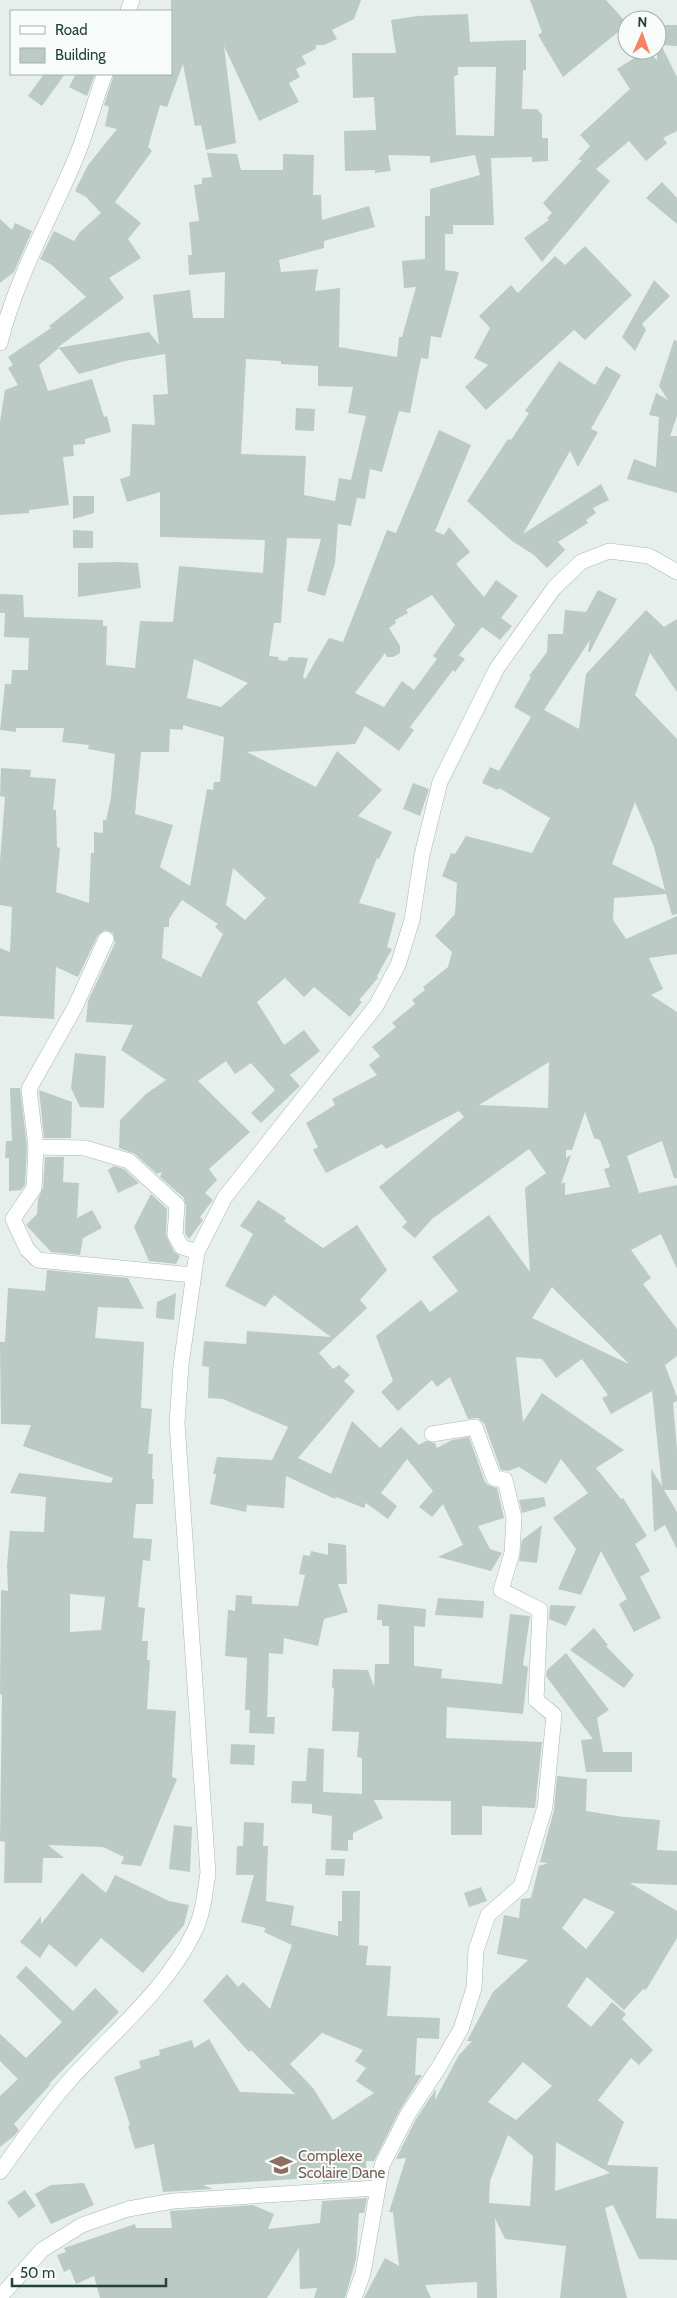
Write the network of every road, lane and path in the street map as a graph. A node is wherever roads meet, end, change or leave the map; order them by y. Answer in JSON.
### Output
{"nodes":[{"id":1,"x":105,"y":75,"type":"edge"},
{"id":2,"x":0,"y":343,"type":"edge"},
{"id":3,"x":677,"y":572,"type":"edge"},
{"id":4,"x":106,"y":939,"type":"dead end"},
{"id":5,"x":36,"y":1147,"type":"junction"},
{"id":6,"x":7,"y":1222,"type":"edge"},
{"id":7,"x":197,"y":1252,"type":"junction"},
{"id":8,"x":193,"y":1275,"type":"junction"},
{"id":9,"x":432,"y":1434,"type":"dead end"},
{"id":10,"x":0,"y":2172,"type":"edge"},
{"id":11,"x":377,"y":2188,"type":"junction"},
{"id":12,"x":0,"y":2297,"type":"edge"},
{"id":13,"x":354,"y":2298,"type":"edge"}],
"edges":[{"from":1,"to":2,"type":"street"},
{"from":3,"to":7,"type":"street"},
{"from":4,"to":5,"type":"street"},
{"from":5,"to":6,"type":"street"},
{"from":5,"to":7,"type":"street"},
{"from":6,"to":8,"type":"street"},
{"from":7,"to":8,"type":"street"},
{"from":8,"to":10,"type":"street"},
{"from":9,"to":11,"type":"street"},
{"from":11,"to":12,"type":"street"},
{"from":11,"to":13,"type":"street"}]}
